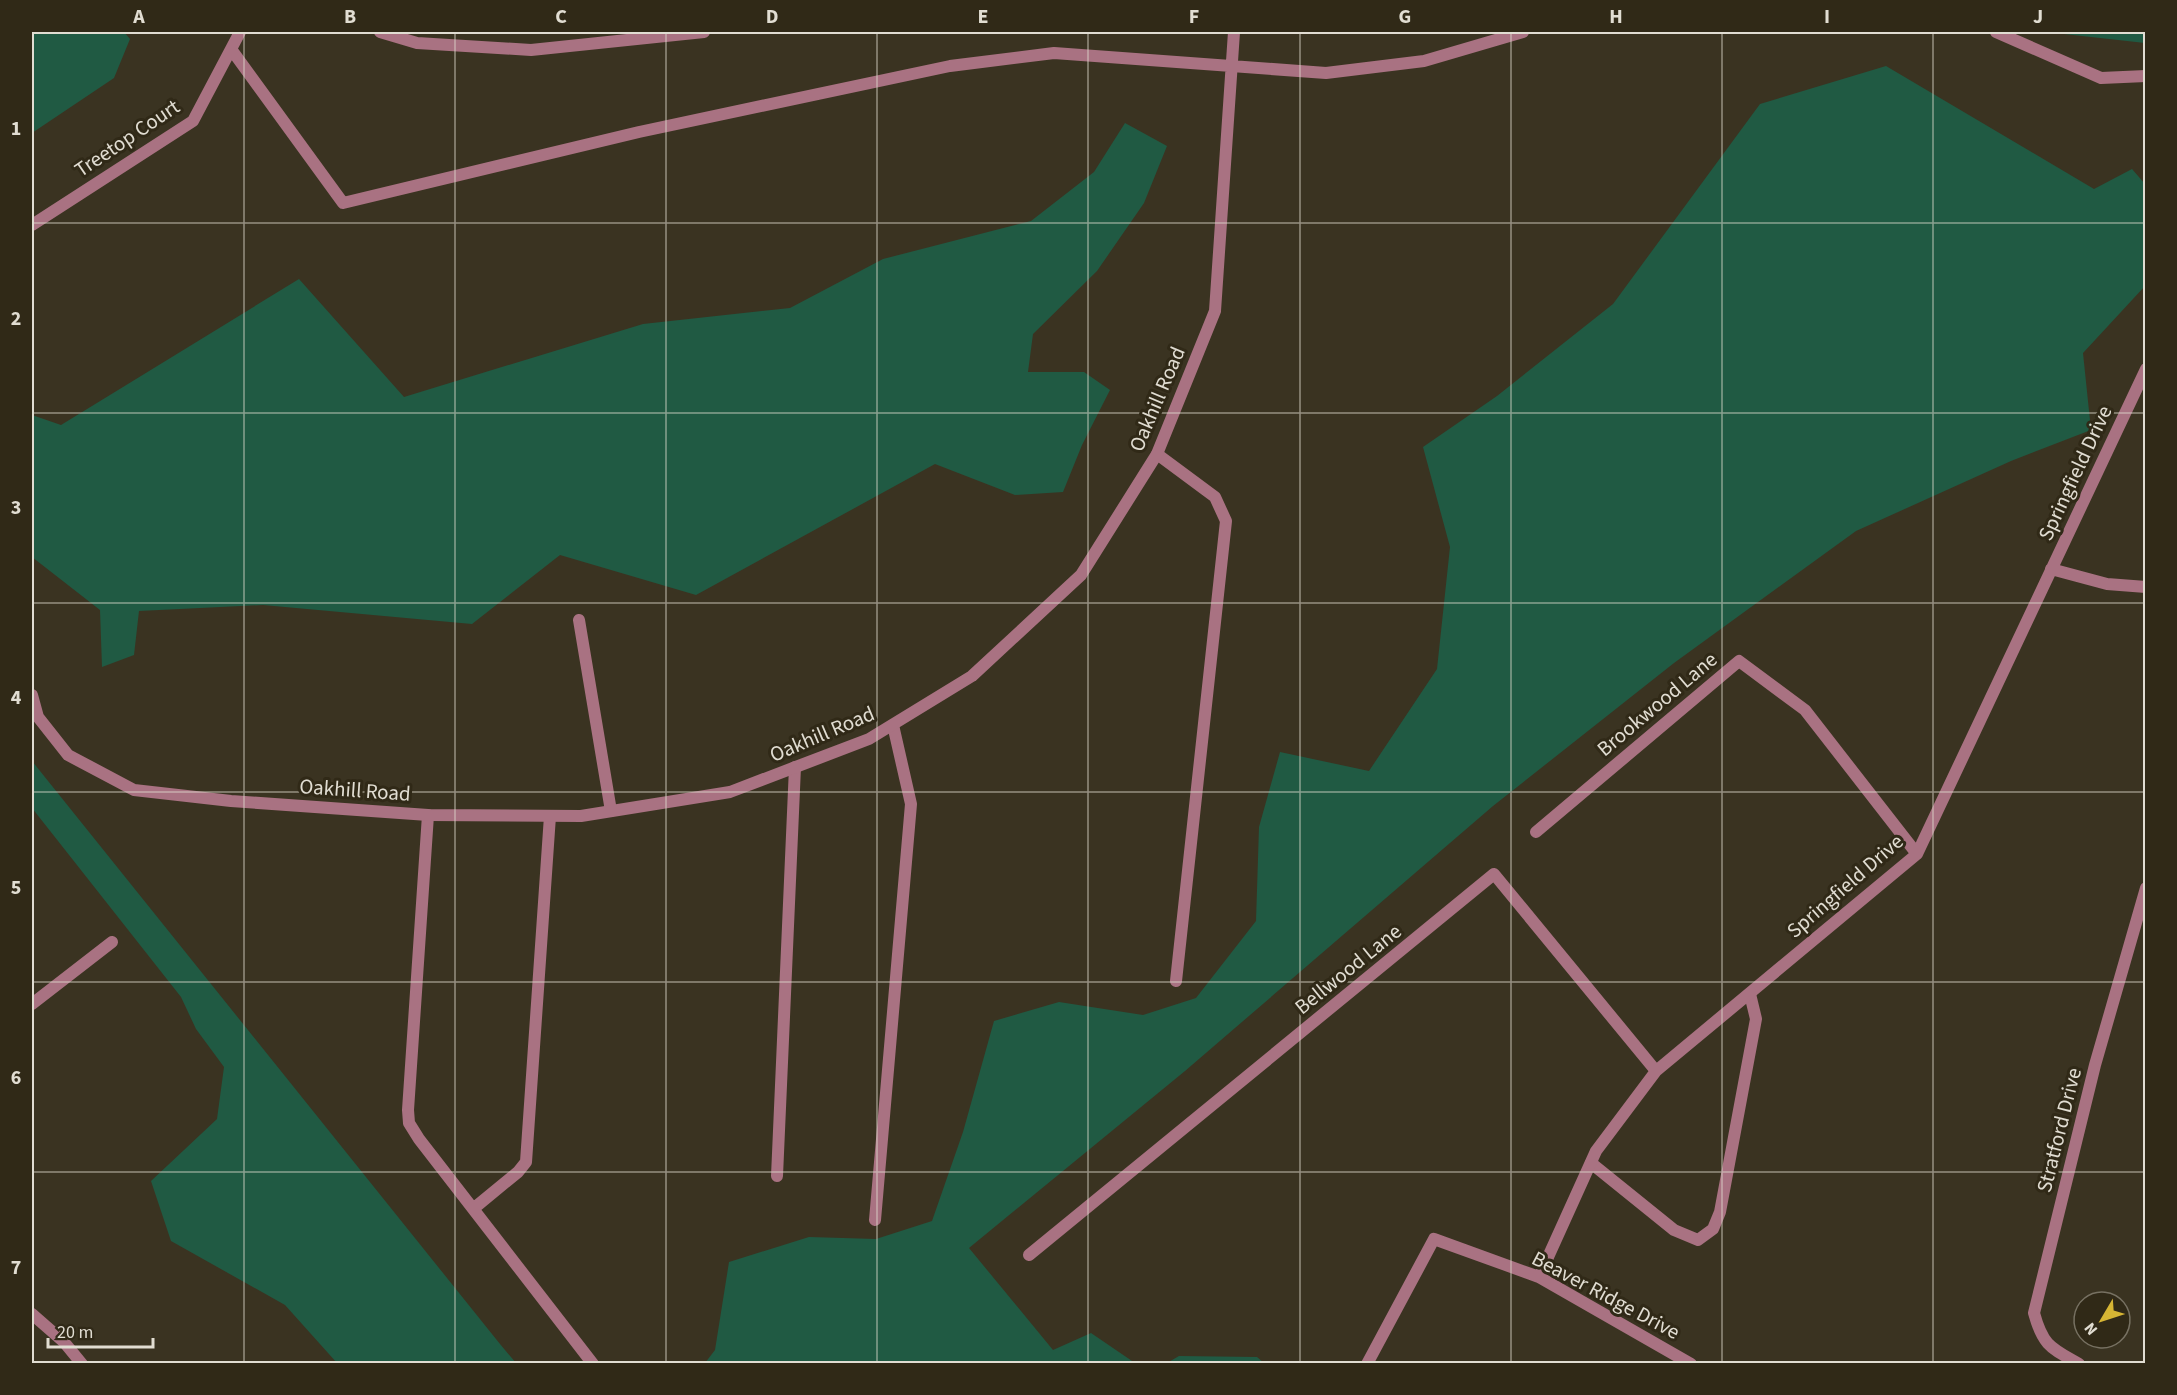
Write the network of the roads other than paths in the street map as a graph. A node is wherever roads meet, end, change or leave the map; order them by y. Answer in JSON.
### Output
{"nodes":[{"id":1,"x":240,"y":32,"type":"edge"},
{"id":2,"x":380,"y":32,"type":"edge"},
{"id":3,"x":704,"y":32,"type":"edge"},
{"id":4,"x":1234,"y":32,"type":"edge"},
{"id":5,"x":1523,"y":32,"type":"edge"},
{"id":6,"x":1996,"y":32,"type":"edge"},
{"id":7,"x":231,"y":49,"type":"junction"},
{"id":8,"x":1232,"y":65,"type":"junction"},
{"id":9,"x":2145,"y":76,"type":"edge"},
{"id":10,"x":32,"y":225,"type":"edge"},
{"id":11,"x":2145,"y":369,"type":"edge"},
{"id":12,"x":1157,"y":454,"type":"junction"},
{"id":13,"x":2051,"y":569,"type":"junction"},
{"id":14,"x":2145,"y":587,"type":"edge"},
{"id":15,"x":579,"y":621,"type":"dead end"},
{"id":16,"x":32,"y":695,"type":"edge"},
{"id":17,"x":893,"y":725,"type":"junction"},
{"id":18,"x":795,"y":767,"type":"junction"},
{"id":19,"x":611,"y":811,"type":"junction"},
{"id":20,"x":428,"y":815,"type":"junction"},
{"id":21,"x":550,"y":816,"type":"junction"},
{"id":22,"x":1536,"y":832,"type":"dead end"},
{"id":23,"x":1917,"y":854,"type":"junction"},
{"id":24,"x":2145,"y":888,"type":"edge"},
{"id":25,"x":112,"y":942,"type":"dead end"},
{"id":26,"x":1176,"y":981,"type":"dead end"},
{"id":27,"x":1750,"y":994,"type":"junction"},
{"id":28,"x":32,"y":1004,"type":"edge"},
{"id":29,"x":1656,"y":1071,"type":"junction"},
{"id":30,"x":1591,"y":1163,"type":"junction"},
{"id":31,"x":777,"y":1176,"type":"dead end"},
{"id":32,"x":473,"y":1209,"type":"junction"},
{"id":33,"x":875,"y":1220,"type":"dead end"},
{"id":34,"x":1029,"y":1255,"type":"dead end"},
{"id":35,"x":1539,"y":1277,"type":"junction"},
{"id":36,"x":32,"y":1314,"type":"edge"},
{"id":37,"x":82,"y":1364,"type":"edge"},
{"id":38,"x":593,"y":1364,"type":"edge"},
{"id":39,"x":1367,"y":1364,"type":"edge"},
{"id":40,"x":1691,"y":1364,"type":"edge"},
{"id":41,"x":2079,"y":1364,"type":"edge"}],
"edges":[{"from":1,"to":7,"type":"street","name":"Treetop Court"},
{"from":2,"to":3,"type":"street"},
{"from":4,"to":8,"type":"street","name":"Oakhill Road"},
{"from":5,"to":8,"type":"street"},
{"from":6,"to":9,"type":"street"},
{"from":7,"to":8,"type":"street"},
{"from":7,"to":10,"type":"street","name":"Treetop Court"},
{"from":8,"to":12,"type":"street","name":"Oakhill Road"},
{"from":11,"to":13,"type":"street","name":"Springfield Drive"},
{"from":12,"to":17,"type":"street","name":"Oakhill Road"},
{"from":12,"to":26,"type":"street"},
{"from":13,"to":14,"type":"street"},
{"from":13,"to":23,"type":"street","name":"Springfield Drive"},
{"from":15,"to":19,"type":"street"},
{"from":16,"to":20,"type":"street","name":"Oakhill Road"},
{"from":17,"to":18,"type":"street","name":"Oakhill Road"},
{"from":17,"to":33,"type":"street"},
{"from":18,"to":19,"type":"street","name":"Oakhill Road"},
{"from":18,"to":31,"type":"street"},
{"from":19,"to":21,"type":"street","name":"Oakhill Road"},
{"from":20,"to":21,"type":"street","name":"Oakhill Road"},
{"from":20,"to":32,"type":"street"},
{"from":21,"to":32,"type":"street"},
{"from":22,"to":23,"type":"street","name":"Brookwood Lane"},
{"from":23,"to":27,"type":"street","name":"Springfield Drive"},
{"from":24,"to":41,"type":"street","name":"Stratford Drive"},
{"from":25,"to":28,"type":"street"},
{"from":27,"to":29,"type":"street","name":"Springfield Drive"},
{"from":27,"to":30,"type":"street"},
{"from":29,"to":30,"type":"street","name":"Springfield Drive"},
{"from":29,"to":34,"type":"street","name":"Bellwood Lane"},
{"from":30,"to":35,"type":"street","name":"Springfield Drive"},
{"from":32,"to":38,"type":"street"},
{"from":35,"to":39,"type":"street","name":"Beaver Ridge Drive"},
{"from":35,"to":40,"type":"street","name":"Beaver Ridge Drive"},
{"from":36,"to":37,"type":"street"}]}
